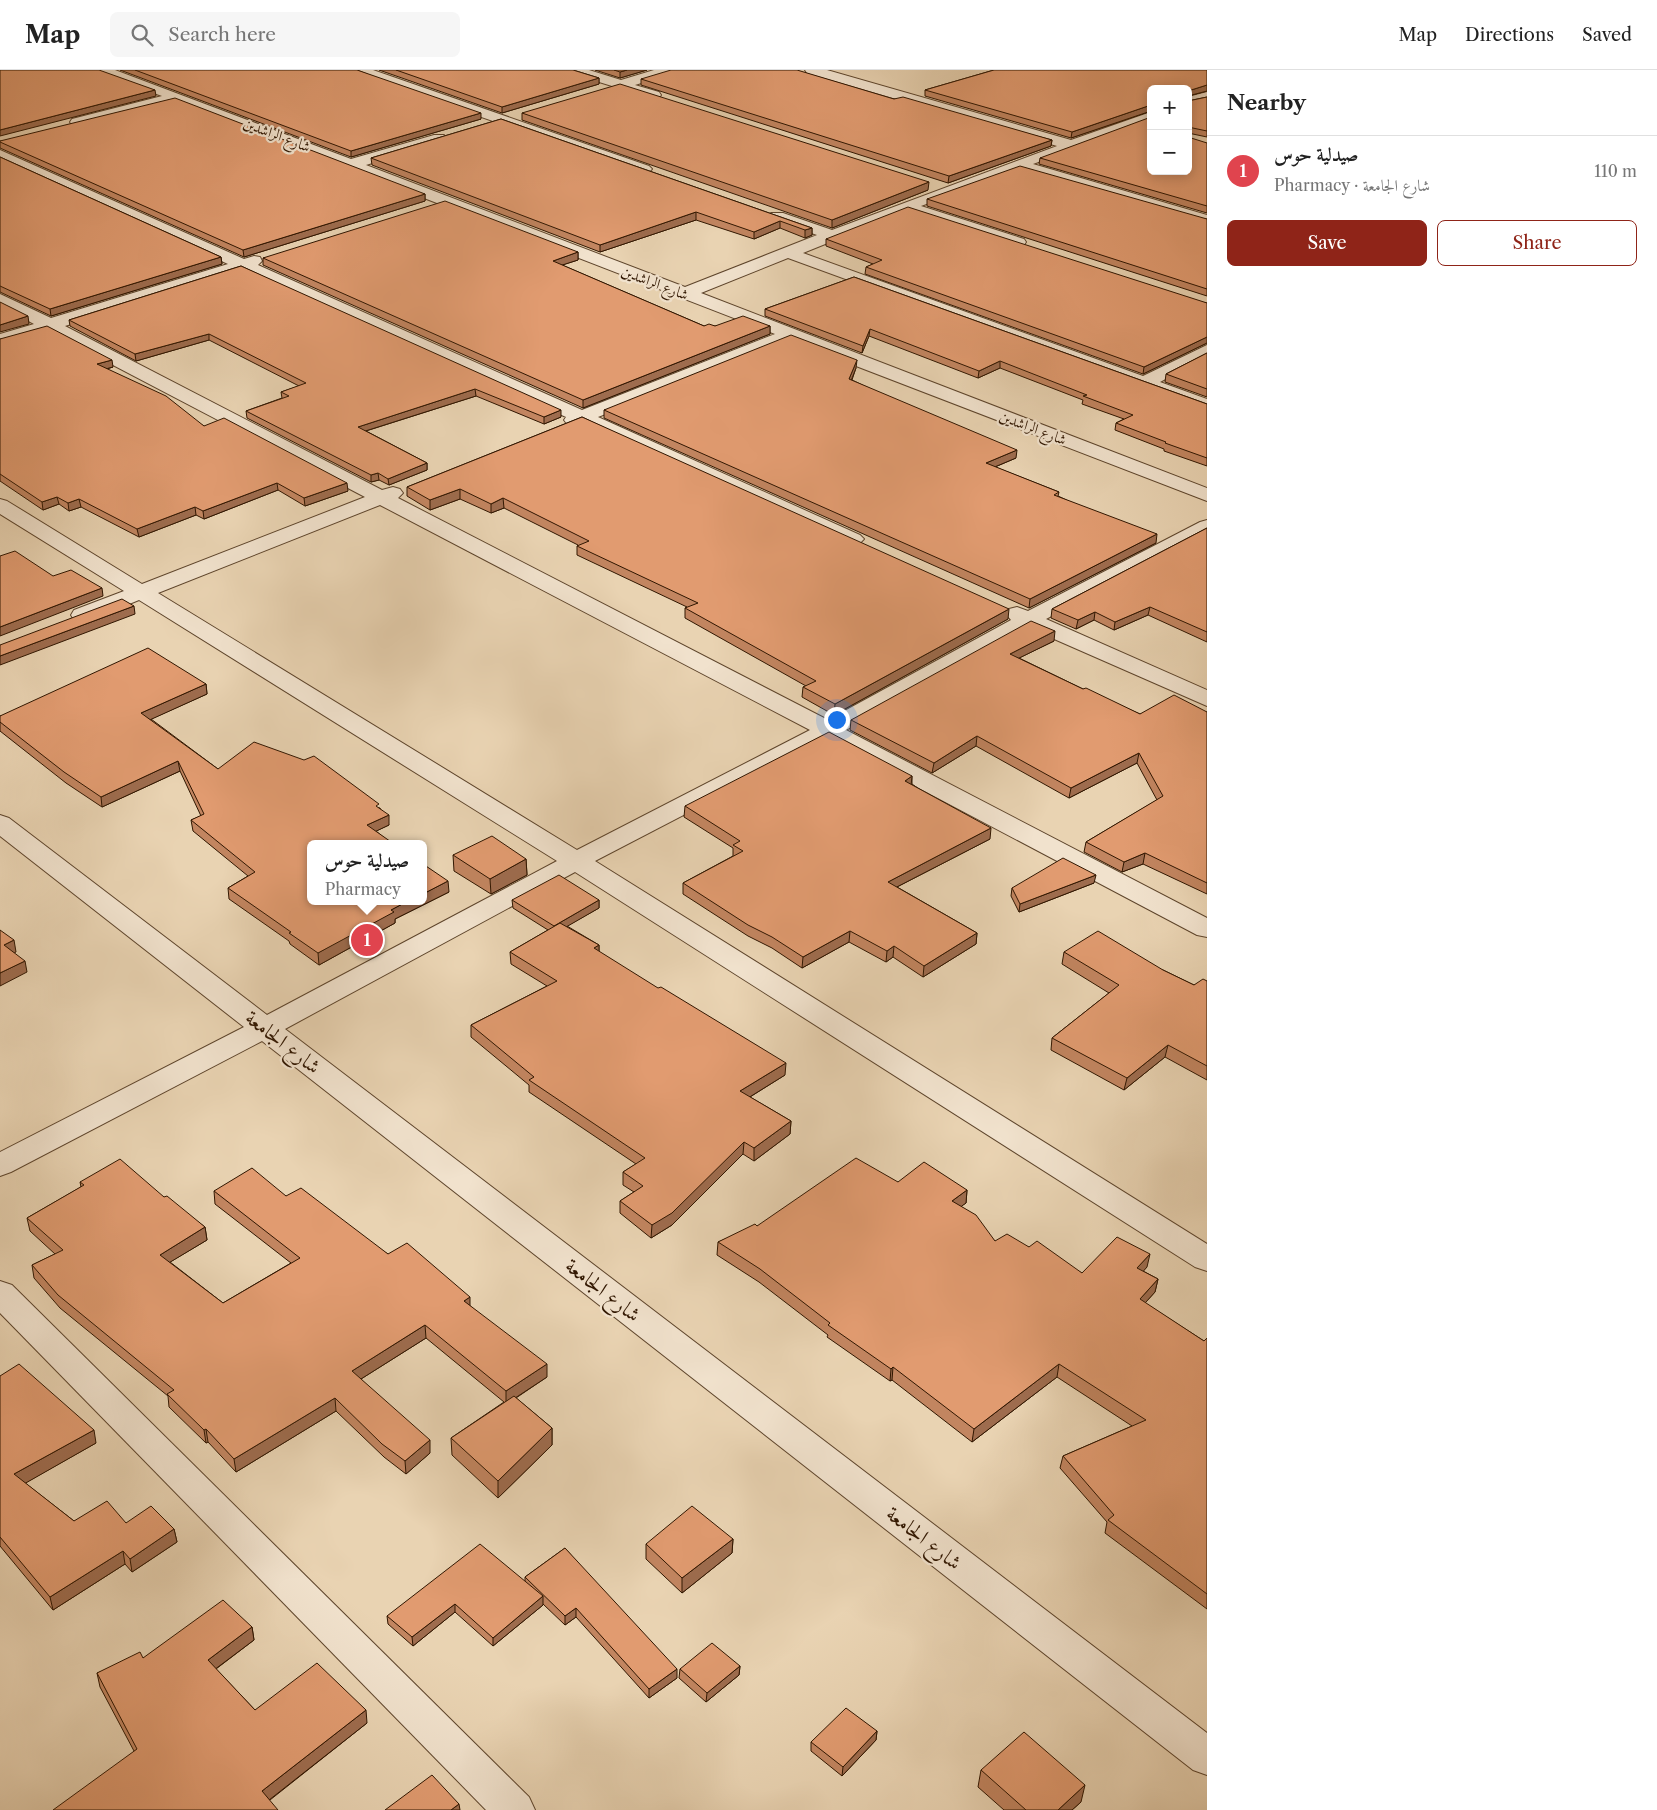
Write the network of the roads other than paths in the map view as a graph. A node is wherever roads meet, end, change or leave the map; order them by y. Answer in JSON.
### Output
{"nodes":[{"id":1,"x":102,"y":70,"type":"edge"},
{"id":2,"x":360,"y":70,"type":"edge"},
{"id":3,"x":575,"y":70,"type":"edge"},
{"id":4,"x":669,"y":70,"type":"edge"},
{"id":5,"x":812,"y":70,"type":"edge"},
{"id":6,"x":622,"y":84,"type":"junction"},
{"id":7,"x":594,"y":93,"type":"edge"},
{"id":8,"x":1207,"y":96,"type":"edge"},
{"id":9,"x":177,"y":97,"type":"junction"},
{"id":10,"x":669,"y":100,"type":"edge"},
{"id":11,"x":1192,"y":101,"type":"edge"},
{"id":12,"x":530,"y":111,"type":"edge"},
{"id":13,"x":1147,"y":118,"type":"edge"},
{"id":14,"x":502,"y":119,"type":"junction"},
{"id":15,"x":1134,"y":123,"type":"junction"},
{"id":16,"x":65,"y":125,"type":"edge"},
{"id":17,"x":1147,"y":127,"type":"edge"},
{"id":18,"x":474,"y":128,"type":"edge"},
{"id":19,"x":455,"y":133,"type":"edge"},
{"id":20,"x":1070,"y":145,"type":"junction"},
{"id":21,"x":0,"y":154,"type":"edge"},
{"id":22,"x":351,"y":164,"type":"junction"},
{"id":23,"x":1018,"y":164,"type":"junction"},
{"id":24,"x":662,"y":176,"type":"edge"},
{"id":25,"x":930,"y":184,"type":"edge"},
{"id":26,"x":948,"y":190,"type":"junction"},
{"id":27,"x":446,"y":201,"type":"junction"},
{"id":28,"x":906,"y":206,"type":"junction"},
{"id":29,"x":419,"y":210,"type":"edge"},
{"id":30,"x":766,"y":212,"type":"edge"},
{"id":31,"x":1207,"y":220,"type":"edge"},
{"id":32,"x":832,"y":235,"type":"junction"},
{"id":33,"x":1038,"y":249,"type":"edge"},
{"id":34,"x":789,"y":253,"type":"junction"},
{"id":35,"x":273,"y":255,"type":"edge"},
{"id":36,"x":246,"y":264,"type":"junction"},
{"id":37,"x":684,"y":294,"type":"junction"},
{"id":38,"x":0,"y":299,"type":"edge"},
{"id":39,"x":51,"y":325,"type":"junction"},
{"id":40,"x":789,"y":334,"type":"junction"},
{"id":41,"x":0,"y":340,"type":"edge"},
{"id":42,"x":1207,"y":350,"type":"edge"},
{"id":43,"x":1145,"y":382,"type":"junction"},
{"id":44,"x":1207,"y":405,"type":"edge"},
{"id":45,"x":583,"y":417,"type":"junction"},
{"id":46,"x":556,"y":428,"type":"edge"},
{"id":47,"x":1207,"y":473,"type":"edge"},
{"id":48,"x":410,"y":486,"type":"edge"},
{"id":49,"x":1183,"y":486,"type":"junction"},
{"id":50,"x":1207,"y":495,"type":"edge"},
{"id":51,"x":382,"y":497,"type":"junction"},
{"id":52,"x":0,"y":505,"type":"edge"},
{"id":53,"x":1207,"y":526,"type":"edge"},
{"id":54,"x":865,"y":545,"type":"edge"},
{"id":55,"x":142,"y":592,"type":"junction"},
{"id":56,"x":1002,"y":607,"type":"edge"},
{"id":57,"x":1029,"y":619,"type":"junction"},
{"id":58,"x":62,"y":622,"type":"edge"},
{"id":59,"x":1207,"y":699,"type":"edge"},
{"id":60,"x":828,"y":730,"type":"junction"},
{"id":61,"x":0,"y":823,"type":"edge"},
{"id":62,"x":576,"y":861,"type":"junction"},
{"id":63,"x":1207,"y":929,"type":"edge"},
{"id":64,"x":265,"y":1028,"type":"junction"},
{"id":65,"x":0,"y":1165,"type":"edge"},
{"id":66,"x":1207,"y":1259,"type":"edge"},
{"id":67,"x":0,"y":1293,"type":"edge"},
{"id":68,"x":1207,"y":1757,"type":"edge"},
{"id":69,"x":514,"y":1810,"type":"edge"}],
"edges":[{"from":1,"to":9,"type":"street","name":"شارع الراشدين"},
{"from":2,"to":14,"type":"street"},
{"from":3,"to":6,"type":"street"},
{"from":4,"to":6,"type":"street"},
{"from":5,"to":20,"type":"street"},
{"from":6,"to":7,"type":"street"},
{"from":6,"to":10,"type":"street"},
{"from":8,"to":11,"type":"street"},
{"from":9,"to":16,"type":"street"},
{"from":9,"to":22,"type":"street","name":"شارع الراشدين"},
{"from":12,"to":14,"type":"street"},
{"from":13,"to":15,"type":"street"},
{"from":14,"to":18,"type":"street"},
{"from":14,"to":24,"type":"street"},
{"from":15,"to":17,"type":"street"},
{"from":15,"to":20,"type":"street"},
{"from":19,"to":22,"type":"street"},
{"from":20,"to":23,"type":"street"},
{"from":21,"to":36,"type":"street"},
{"from":22,"to":27,"type":"street","name":"شارع الراشدين"},
{"from":23,"to":26,"type":"street"},
{"from":23,"to":31,"type":"street"},
{"from":25,"to":26,"type":"street"},
{"from":26,"to":28,"type":"street"},
{"from":27,"to":29,"type":"street"},
{"from":27,"to":37,"type":"street","name":"شارع الراشدين"},
{"from":28,"to":32,"type":"street"},
{"from":28,"to":33,"type":"street"},
{"from":30,"to":32,"type":"street"},
{"from":32,"to":34,"type":"street"},
{"from":34,"to":37,"type":"street"},
{"from":34,"to":43,"type":"street"},
{"from":35,"to":36,"type":"street"},
{"from":36,"to":39,"type":"street"},
{"from":36,"to":45,"type":"street"},
{"from":37,"to":40,"type":"street","name":"شارع الراشدين"},
{"from":38,"to":39,"type":"street"},
{"from":39,"to":41,"type":"street"},
{"from":39,"to":51,"type":"street"},
{"from":40,"to":45,"type":"street"},
{"from":40,"to":49,"type":"street","name":"شارع الراشدين"},
{"from":42,"to":43,"type":"street"},
{"from":43,"to":44,"type":"street"},
{"from":45,"to":46,"type":"street"},
{"from":45,"to":54,"type":"street"},
{"from":47,"to":49,"type":"street"},
{"from":48,"to":51,"type":"street"},
{"from":49,"to":50,"type":"street","name":"شارع الراشدين"},
{"from":51,"to":55,"type":"street"},
{"from":51,"to":60,"type":"street"},
{"from":52,"to":55,"type":"street"},
{"from":53,"to":57,"type":"street"},
{"from":55,"to":58,"type":"street"},
{"from":55,"to":62,"type":"street"},
{"from":56,"to":57,"type":"street"},
{"from":57,"to":59,"type":"street"},
{"from":57,"to":60,"type":"street"},
{"from":60,"to":62,"type":"street"},
{"from":60,"to":63,"type":"street"},
{"from":61,"to":64,"type":"street","name":"شارع الجامعة"},
{"from":62,"to":64,"type":"street"},
{"from":62,"to":66,"type":"street"},
{"from":64,"to":65,"type":"street"},
{"from":64,"to":68,"type":"street","name":"شارع الجامعة"},
{"from":67,"to":69,"type":"street"}]}
